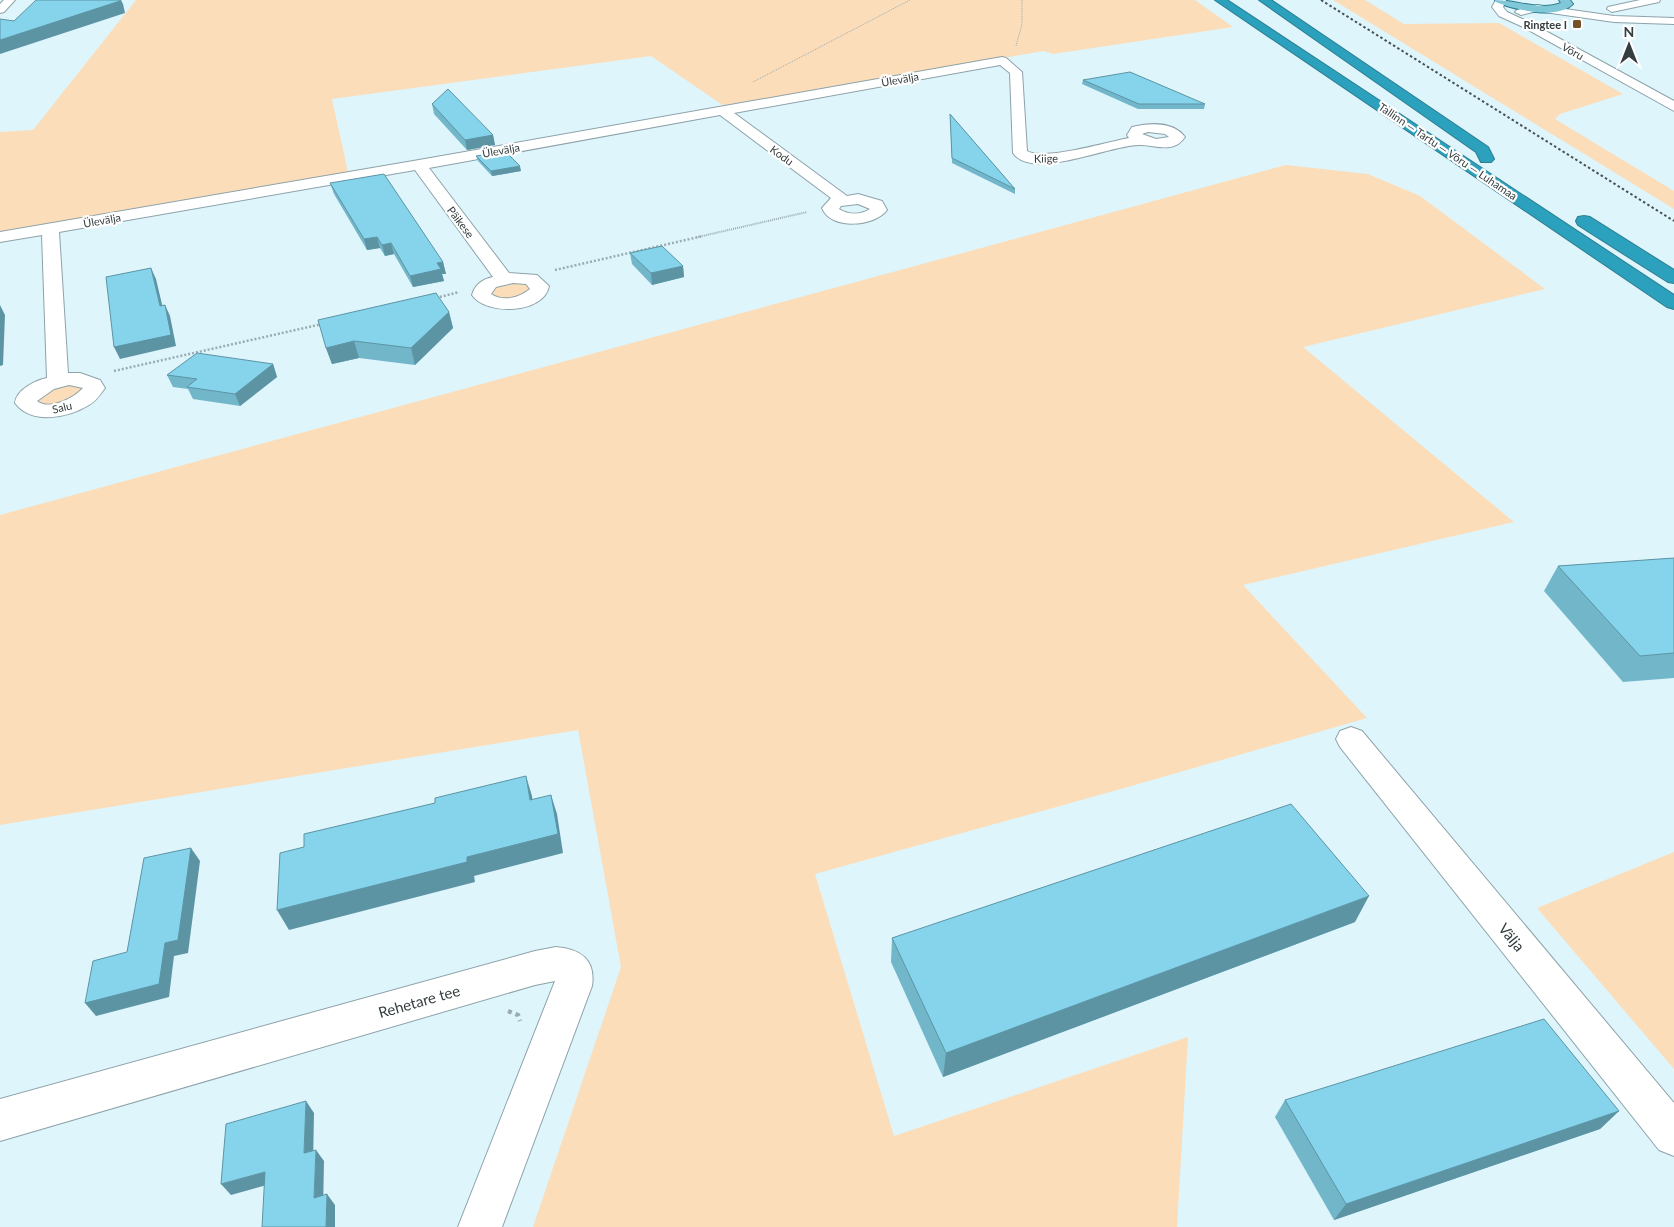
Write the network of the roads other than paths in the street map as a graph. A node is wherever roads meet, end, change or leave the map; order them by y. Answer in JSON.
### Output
{"nodes":[{"id":1,"x":10,"y":0,"type":"edge"},
{"id":2,"x":1220,"y":0,"type":"edge"},
{"id":3,"x":1240,"y":0,"type":"edge"},
{"id":4,"x":1264,"y":0,"type":"edge"},
{"id":5,"x":1500,"y":0,"type":"edge"},
{"id":6,"x":1655,"y":0,"type":"edge"},
{"id":7,"x":1566,"y":1,"type":"edge"},
{"id":8,"x":1538,"y":8,"type":"junction"},
{"id":9,"x":1612,"y":9,"type":"dead end"},
{"id":10,"x":0,"y":10,"type":"edge"},
{"id":11,"x":1674,"y":21,"type":"edge"},
{"id":12,"x":1527,"y":25,"type":"junction"},
{"id":13,"x":1556,"y":28,"type":"dead end"},
{"id":14,"x":1593,"y":28,"type":"dead end"},
{"id":15,"x":1641,"y":31,"type":"dead end"},
{"id":16,"x":1002,"y":61,"type":"joint"},
{"id":17,"x":1645,"y":92,"type":"junction"},
{"id":18,"x":1674,"y":92,"type":"edge"},
{"id":19,"x":1674,"y":107,"type":"edge"},
{"id":20,"x":718,"y":111,"type":"junction"},
{"id":21,"x":1140,"y":140,"type":"dead end"},
{"id":22,"x":1486,"y":159,"type":"junction"},
{"id":23,"x":419,"y":165,"type":"junction"},
{"id":24,"x":1536,"y":191,"type":"dead end"},
{"id":25,"x":837,"y":203,"type":"road end"},
{"id":26,"x":1570,"y":212,"type":"dead end"},
{"id":27,"x":50,"y":229,"type":"junction"},
{"id":28,"x":0,"y":237,"type":"edge"},
{"id":29,"x":1674,"y":278,"type":"edge"},
{"id":30,"x":504,"y":279,"type":"junction"},
{"id":31,"x":1674,"y":304,"type":"edge"},
{"id":32,"x":58,"y":381,"type":"junction"},
{"id":33,"x":1351,"y":739,"type":"dead end"},
{"id":34,"x":0,"y":1120,"type":"edge"},
{"id":35,"x":1674,"y":1135,"type":"edge"},
{"id":36,"x":480,"y":1227,"type":"edge"}],
"edges":[{"from":1,"to":10,"type":"street"},
{"from":2,"to":31,"type":"highway","name":"Tallinn — Tartu — Võru — Luhamaa"},
{"from":3,"to":22,"type":"highway","name":"Tallinn — Tartu — Võru — Luhamaa"},
{"from":4,"to":22,"type":"highway"},
{"from":5,"to":8,"type":"main road"},
{"from":5,"to":12,"type":"street","name":"Võru"},
{"from":6,"to":9,"type":"street"},
{"from":7,"to":8,"type":"main road"},
{"from":7,"to":11,"type":"street"},
{"from":8,"to":11,"type":"street"},
{"from":8,"to":12,"type":"street"},
{"from":12,"to":13,"type":"street"},
{"from":12,"to":17,"type":"street","name":"Võru"},
{"from":14,"to":15,"type":"street"},
{"from":16,"to":20,"type":"street","name":"Ülevälja"},
{"from":16,"to":21,"type":"street","name":"Kiige"},
{"from":17,"to":18,"type":"street"},
{"from":17,"to":19,"type":"street","name":"Võru"},
{"from":20,"to":23,"type":"street","name":"Ülevälja"},
{"from":20,"to":25,"type":"street","name":"Kodu"},
{"from":22,"to":24,"type":"highway","name":"Tallinn — Tartu — Võru — Luhamaa"},
{"from":23,"to":27,"type":"street","name":"Ülevälja"},
{"from":23,"to":30,"type":"street","name":"Päikese"},
{"from":26,"to":29,"type":"highway"},
{"from":27,"to":28,"type":"street","name":"Ülevälja"},
{"from":27,"to":32,"type":"street"},
{"from":30,"to":30,"type":"street"},
{"from":32,"to":32,"type":"street","name":"Salu"},
{"from":33,"to":35,"type":"street","name":"Välja"},
{"from":34,"to":36,"type":"street","name":"Rehetare tee"}]}
